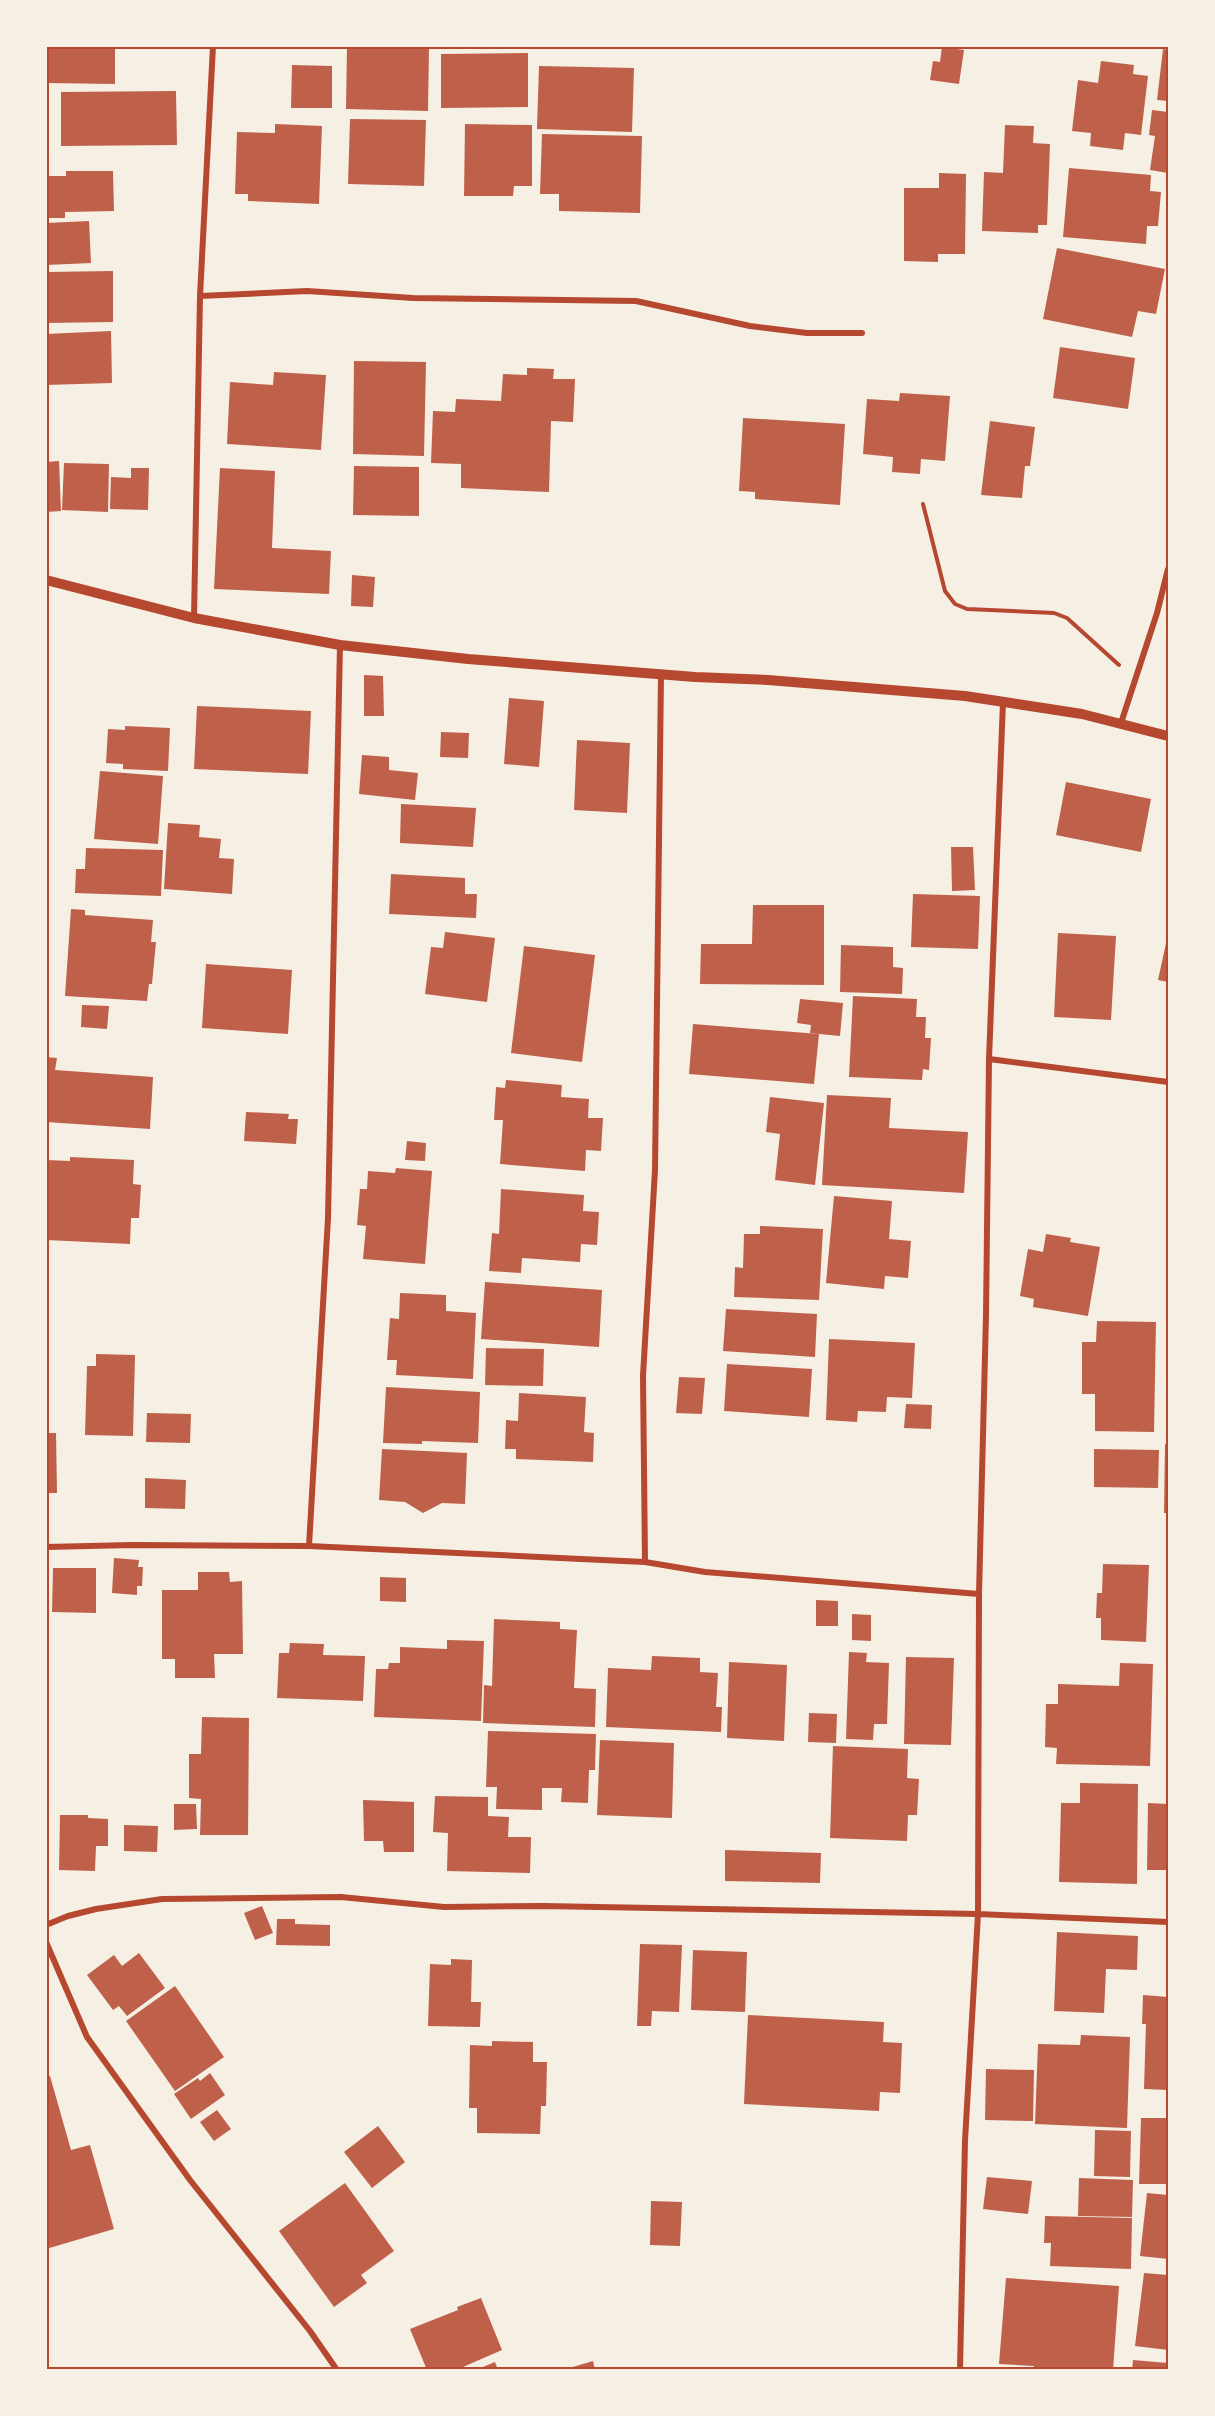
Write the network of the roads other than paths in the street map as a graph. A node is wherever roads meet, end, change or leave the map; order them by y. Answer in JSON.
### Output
{"nodes":[{"id":1,"x":213,"y":46,"type":"edge"},
{"id":2,"x":200,"y":296,"type":"junction"},
{"id":3,"x":862,"y":333,"type":"dead end"},
{"id":4,"x":1168,"y":569,"type":"edge"},
{"id":5,"x":46,"y":580,"type":"edge"},
{"id":6,"x":194,"y":618,"type":"junction"},
{"id":7,"x":340,"y":645,"type":"junction"},
{"id":8,"x":661,"y":674,"type":"junction"},
{"id":9,"x":1003,"y":702,"type":"junction"},
{"id":10,"x":1121,"y":723,"type":"junction"},
{"id":11,"x":1168,"y":736,"type":"edge"},
{"id":12,"x":988,"y":1059,"type":"junction"},
{"id":13,"x":1168,"y":1082,"type":"edge"},
{"id":14,"x":309,"y":1546,"type":"junction"},
{"id":15,"x":46,"y":1547,"type":"edge"},
{"id":16,"x":645,"y":1562,"type":"junction"},
{"id":17,"x":979,"y":1594,"type":"junction"},
{"id":18,"x":978,"y":1914,"type":"junction"},
{"id":19,"x":1168,"y":1922,"type":"edge"},
{"id":20,"x":46,"y":1925,"type":"edge"},
{"id":21,"x":46,"y":1942,"type":"edge"},
{"id":22,"x":337,"y":2370,"type":"edge"},
{"id":23,"x":960,"y":2370,"type":"edge"}],
"edges":[{"from":1,"to":2,"type":"street"},
{"from":2,"to":3,"type":"street"},
{"from":2,"to":6,"type":"street"},
{"from":4,"to":10,"type":"street"},
{"from":5,"to":6,"type":"street"},
{"from":6,"to":7,"type":"street"},
{"from":7,"to":8,"type":"street"},
{"from":7,"to":14,"type":"street"},
{"from":8,"to":9,"type":"street"},
{"from":8,"to":16,"type":"street"},
{"from":9,"to":10,"type":"street"},
{"from":9,"to":12,"type":"street"},
{"from":10,"to":11,"type":"street"},
{"from":12,"to":13,"type":"street"},
{"from":12,"to":17,"type":"street"},
{"from":14,"to":15,"type":"street"},
{"from":14,"to":16,"type":"street"},
{"from":16,"to":17,"type":"street"},
{"from":17,"to":18,"type":"street"},
{"from":18,"to":19,"type":"street"},
{"from":18,"to":20,"type":"street"},
{"from":18,"to":23,"type":"street"},
{"from":21,"to":22,"type":"street"}]}
